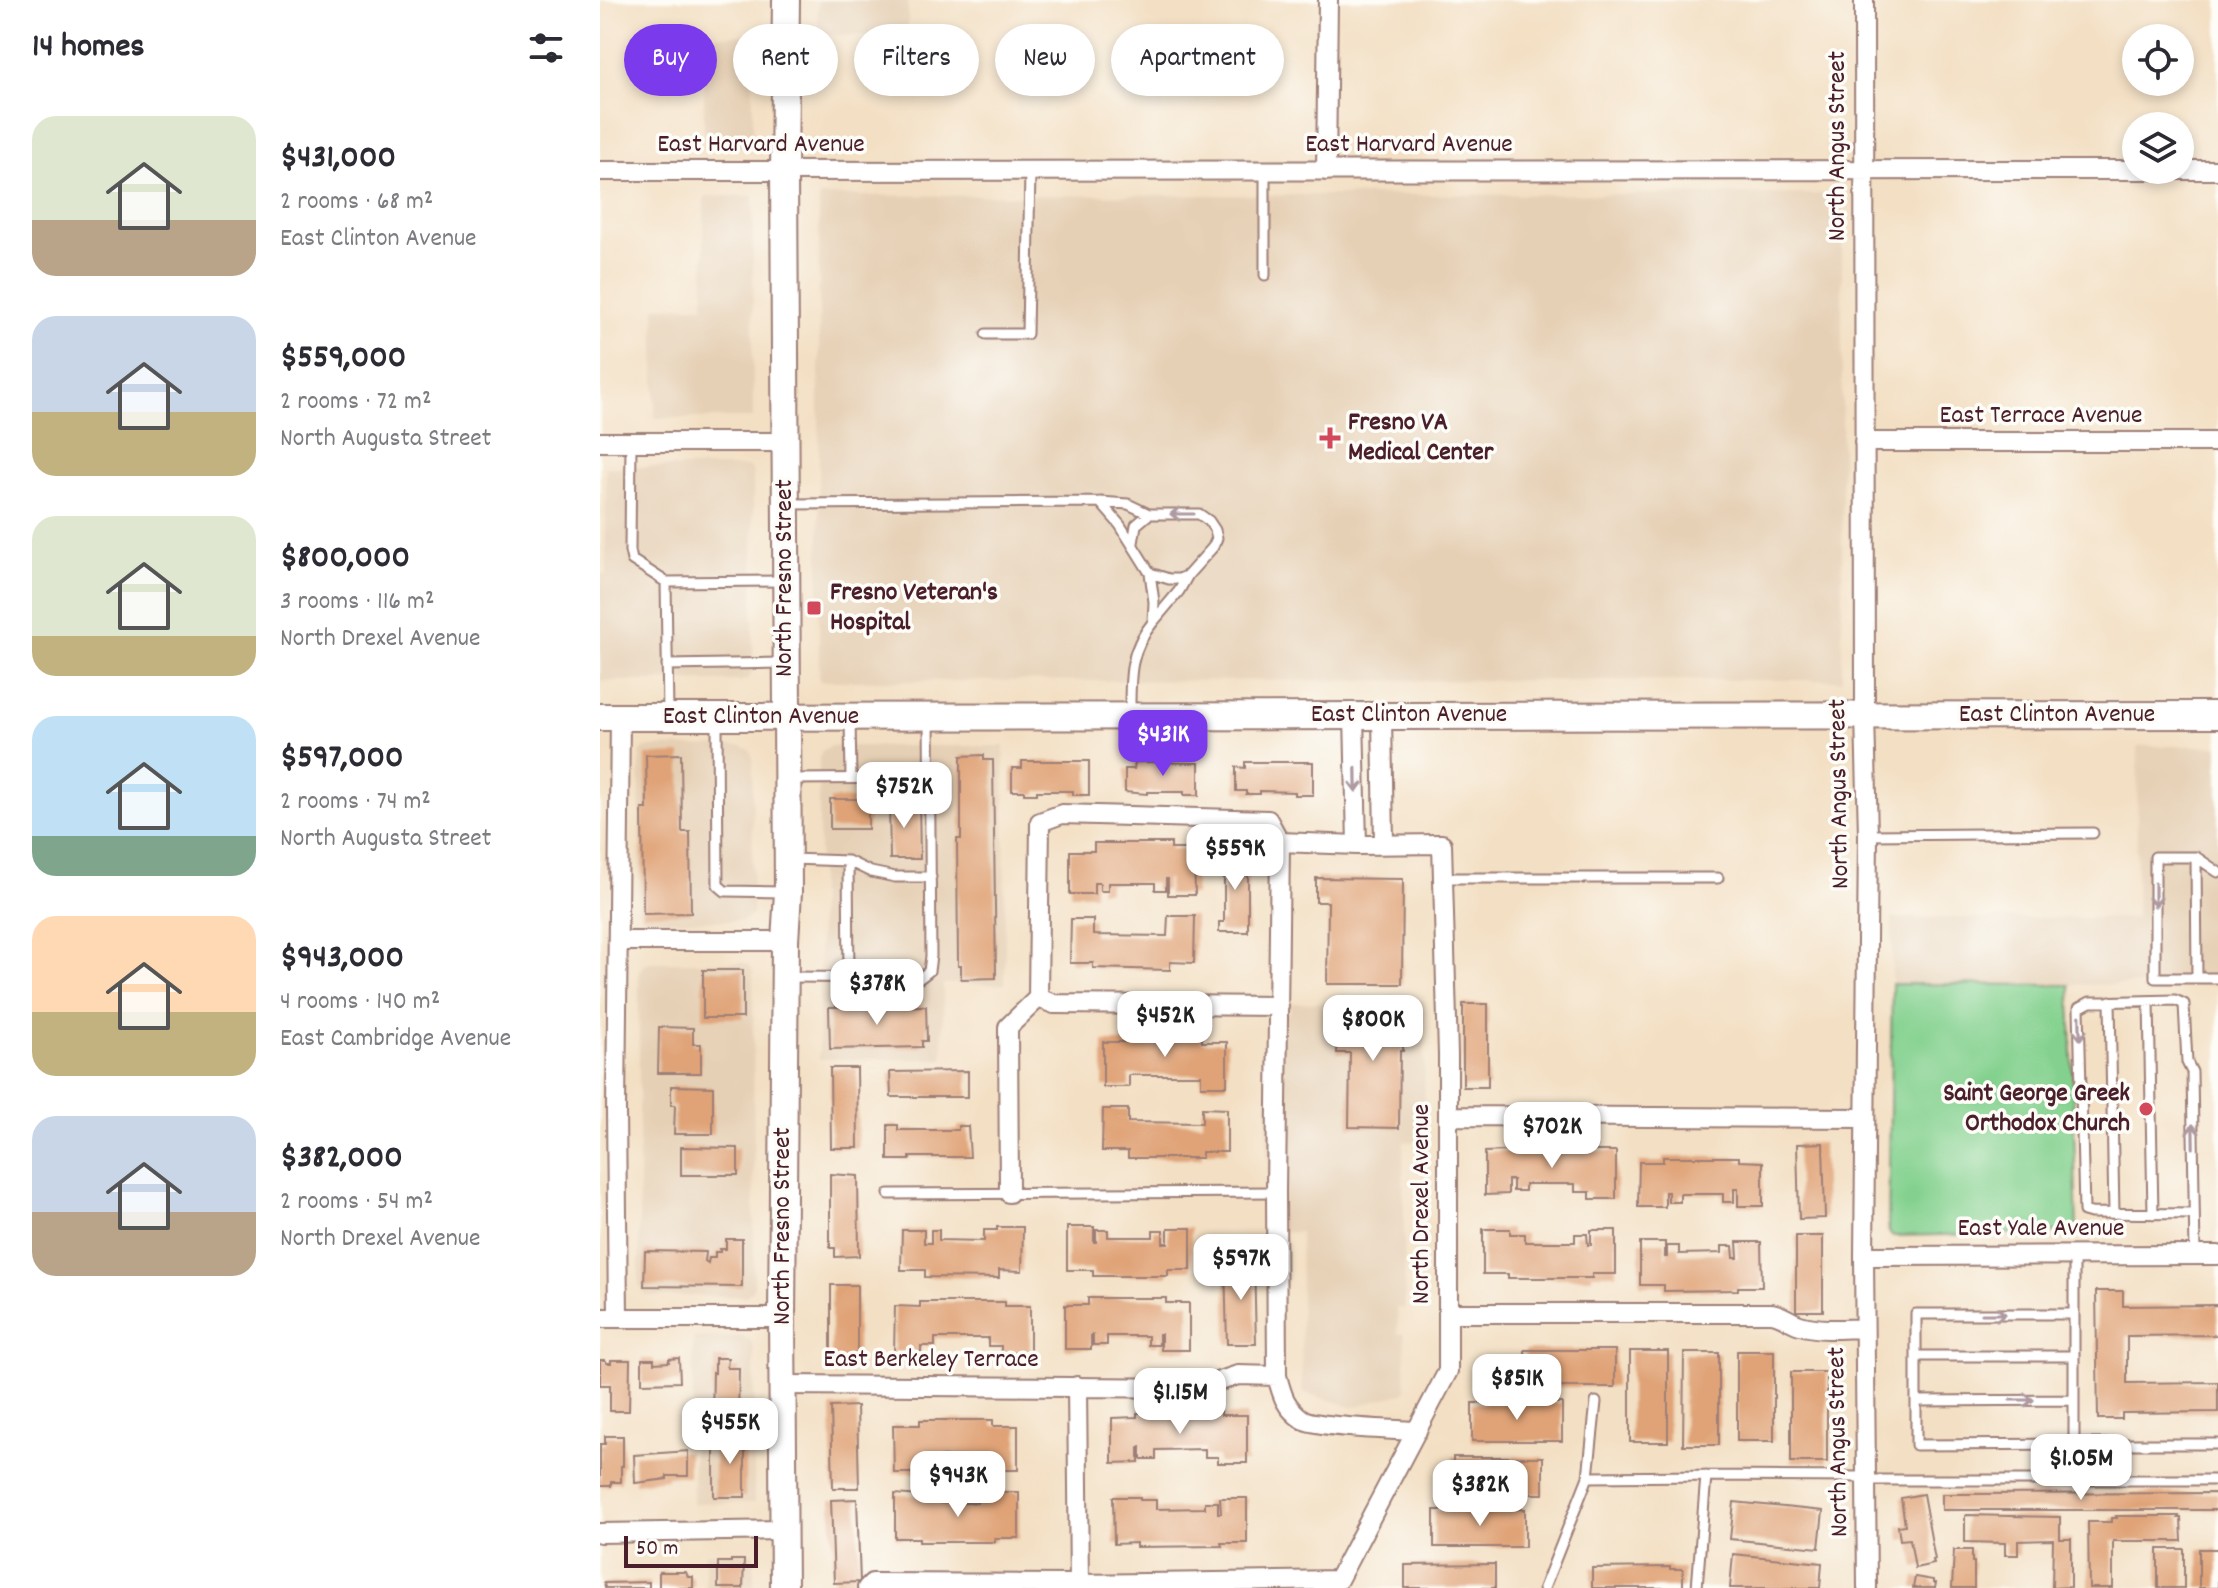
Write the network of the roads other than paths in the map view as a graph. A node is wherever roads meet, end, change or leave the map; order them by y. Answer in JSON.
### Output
{"nodes":[{"id":1,"x":786,"y":0,"type":"edge"},
{"id":2,"x":1328,"y":0,"type":"edge"},
{"id":3,"x":1864,"y":0,"type":"edge"},
{"id":4,"x":1864,"y":170,"type":"junction"},
{"id":5,"x":2218,"y":170,"type":"edge"},
{"id":6,"x":600,"y":171,"type":"edge"},
{"id":7,"x":784,"y":171,"type":"junction"},
{"id":8,"x":1030,"y":171,"type":"junction"},
{"id":9,"x":1265,"y":171,"type":"junction"},
{"id":10,"x":1326,"y":171,"type":"junction"},
{"id":11,"x":1265,"y":275,"type":"dead end"},
{"id":12,"x":986,"y":334,"type":"dead end"},
{"id":13,"x":600,"y":442,"type":"edge"},
{"id":14,"x":631,"y":442,"type":"junction"},
{"id":15,"x":784,"y":442,"type":"junction"},
{"id":16,"x":1864,"y":442,"type":"junction"},
{"id":17,"x":2218,"y":442,"type":"edge"},
{"id":18,"x":1100,"y":502,"type":"junction"},
{"id":19,"x":785,"y":504,"type":"junction"},
{"id":20,"x":1149,"y":514,"type":"junction"},
{"id":21,"x":1133,"y":543,"type":"junction"},
{"id":22,"x":1150,"y":573,"type":"junction"},
{"id":23,"x":1188,"y":575,"type":"junction"},
{"id":24,"x":785,"y":581,"type":"junction"},
{"id":25,"x":666,"y":582,"type":"junction"},
{"id":26,"x":1153,"y":622,"type":"junction"},
{"id":27,"x":786,"y":663,"type":"junction"},
{"id":28,"x":667,"y":665,"type":"junction"},
{"id":29,"x":1354,"y":715,"type":"junction"},
{"id":30,"x":1382,"y":715,"type":"junction"},
{"id":31,"x":1865,"y":715,"type":"junction"},
{"id":32,"x":2218,"y":715,"type":"edge"},
{"id":33,"x":929,"y":716,"type":"junction"},
{"id":34,"x":1130,"y":716,"type":"junction"},
{"id":35,"x":610,"y":717,"type":"edge"},
{"id":36,"x":668,"y":717,"type":"junction"},
{"id":37,"x":717,"y":717,"type":"junction"},
{"id":38,"x":786,"y":717,"type":"junction"},
{"id":39,"x":850,"y":717,"type":"junction"},
{"id":40,"x":851,"y":778,"type":"junction"},
{"id":41,"x":930,"y":778,"type":"junction"},
{"id":42,"x":786,"y":779,"type":"junction"},
{"id":43,"x":2093,"y":833,"type":"dead end"},
{"id":44,"x":1868,"y":835,"type":"junction"},
{"id":45,"x":1280,"y":842,"type":"junction"},
{"id":46,"x":1384,"y":844,"type":"junction"},
{"id":47,"x":1357,"y":845,"type":"junction"},
{"id":48,"x":2196,"y":857,"type":"junction"},
{"id":49,"x":787,"y":859,"type":"junction"},
{"id":50,"x":848,"y":861,"type":"junction"},
{"id":51,"x":2218,"y":872,"type":"edge"},
{"id":52,"x":931,"y":877,"type":"junction"},
{"id":53,"x":1443,"y":878,"type":"junction"},
{"id":54,"x":1718,"y":878,"type":"dead end"},
{"id":55,"x":609,"y":887,"type":"edge"},
{"id":56,"x":788,"y":892,"type":"junction"},
{"id":57,"x":618,"y":941,"type":"junction"},
{"id":58,"x":785,"y":941,"type":"junction"},
{"id":59,"x":785,"y":977,"type":"junction"},
{"id":60,"x":849,"y":978,"type":"junction"},
{"id":61,"x":2197,"y":978,"type":"junction"},
{"id":62,"x":2218,"y":978,"type":"edge"},
{"id":63,"x":1038,"y":998,"type":"junction"},
{"id":64,"x":2110,"y":1001,"type":"junction"},
{"id":65,"x":2149,"y":1001,"type":"junction"},
{"id":66,"x":1279,"y":1006,"type":"junction"},
{"id":67,"x":608,"y":1110,"type":"edge"},
{"id":68,"x":1448,"y":1116,"type":"junction"},
{"id":69,"x":1865,"y":1118,"type":"junction"},
{"id":70,"x":1276,"y":1192,"type":"junction"},
{"id":71,"x":1009,"y":1193,"type":"junction"},
{"id":72,"x":889,"y":1194,"type":"dead end"},
{"id":73,"x":2114,"y":1213,"type":"junction"},
{"id":74,"x":2153,"y":1214,"type":"junction"},
{"id":75,"x":2193,"y":1214,"type":"junction"},
{"id":76,"x":2074,"y":1255,"type":"junction"},
{"id":77,"x":2195,"y":1255,"type":"junction"},
{"id":78,"x":2218,"y":1255,"type":"edge"},
{"id":79,"x":1864,"y":1256,"type":"junction"},
{"id":80,"x":1448,"y":1313,"type":"junction"},
{"id":81,"x":2074,"y":1314,"type":"junction"},
{"id":82,"x":609,"y":1318,"type":"edge"},
{"id":83,"x":782,"y":1318,"type":"junction"},
{"id":84,"x":1864,"y":1328,"type":"junction"},
{"id":85,"x":1916,"y":1356,"type":"junction"},
{"id":86,"x":2074,"y":1356,"type":"junction"},
{"id":87,"x":1277,"y":1376,"type":"junction"},
{"id":88,"x":784,"y":1385,"type":"junction"},
{"id":89,"x":1077,"y":1386,"type":"junction"},
{"id":90,"x":2074,"y":1400,"type":"junction"},
{"id":91,"x":1916,"y":1401,"type":"junction"},
{"id":92,"x":1596,"y":1402,"type":"dead end"},
{"id":93,"x":1417,"y":1431,"type":"junction"},
{"id":94,"x":2074,"y":1444,"type":"junction"},
{"id":95,"x":2218,"y":1444,"type":"edge"},
{"id":96,"x":1706,"y":1476,"type":"junction"},
{"id":97,"x":1588,"y":1477,"type":"junction"},
{"id":98,"x":1866,"y":1479,"type":"junction"},
{"id":99,"x":2218,"y":1480,"type":"edge"},
{"id":100,"x":784,"y":1530,"type":"junction"},
{"id":101,"x":600,"y":1533,"type":"edge"},
{"id":102,"x":1079,"y":1584,"type":"junction"},
{"id":103,"x":784,"y":1588,"type":"edge"},
{"id":104,"x":867,"y":1588,"type":"edge"},
{"id":105,"x":1544,"y":1588,"type":"edge"},
{"id":106,"x":1697,"y":1588,"type":"edge"},
{"id":107,"x":1867,"y":1588,"type":"edge"}],
"edges":[{"from":1,"to":7,"type":"main road","name":"North Fresno Street"},
{"from":2,"to":10,"type":"street"},
{"from":3,"to":4,"type":"street","name":"North Angus Street"},
{"from":4,"to":5,"type":"street","name":"East Harvard Avenue"},
{"from":4,"to":10,"type":"street","name":"East Harvard Avenue"},
{"from":4,"to":16,"type":"street","name":"North Angus Street"},
{"from":6,"to":7,"type":"street","name":"East Harvard Avenue"},
{"from":7,"to":8,"type":"street","name":"East Harvard Avenue"},
{"from":7,"to":15,"type":"main road","name":"North Fresno Street"},
{"from":8,"to":9,"type":"street","name":"East Harvard Avenue"},
{"from":8,"to":12,"type":"lane"},
{"from":9,"to":10,"type":"street","name":"East Harvard Avenue"},
{"from":9,"to":11,"type":"lane"},
{"from":13,"to":14,"type":"street"},
{"from":14,"to":15,"type":"street"},
{"from":14,"to":25,"type":"lane"},
{"from":15,"to":19,"type":"main road","name":"North Fresno Street"},
{"from":16,"to":17,"type":"street","name":"East Terrace Avenue"},
{"from":16,"to":31,"type":"street","name":"North Angus Street"},
{"from":18,"to":19,"type":"lane"},
{"from":18,"to":20,"type":"lane"},
{"from":18,"to":21,"type":"lane"},
{"from":19,"to":24,"type":"main road","name":"North Fresno Street"},
{"from":20,"to":21,"type":"lane"},
{"from":23,"to":20,"type":"lane","one_way":true},
{"from":21,"to":22,"type":"lane"},
{"from":22,"to":23,"type":"lane"},
{"from":22,"to":26,"type":"lane"},
{"from":23,"to":26,"type":"lane"},
{"from":24,"to":25,"type":"lane"},
{"from":24,"to":27,"type":"main road","name":"North Fresno Street"},
{"from":25,"to":28,"type":"lane"},
{"from":26,"to":34,"type":"lane"},
{"from":27,"to":28,"type":"lane"},
{"from":27,"to":38,"type":"main road","name":"North Fresno Street"},
{"from":28,"to":36,"type":"lane"},
{"from":29,"to":30,"type":"main road","name":"East Clinton Avenue"},
{"from":29,"to":34,"type":"main road","name":"East Clinton Avenue"},
{"from":29,"to":47,"type":"street","one_way":true},
{"from":30,"to":31,"type":"main road","name":"East Clinton Avenue"},
{"from":30,"to":46,"type":"street"},
{"from":31,"to":32,"type":"main road","name":"East Clinton Avenue"},
{"from":31,"to":44,"type":"street","name":"North Angus Street"},
{"from":33,"to":34,"type":"main road","name":"East Clinton Avenue"},
{"from":33,"to":39,"type":"main road","name":"East Clinton Avenue"},
{"from":33,"to":41,"type":"lane"},
{"from":35,"to":36,"type":"main road","name":"East Clinton Avenue"},
{"from":35,"to":55,"type":"street"},
{"from":36,"to":37,"type":"main road","name":"East Clinton Avenue"},
{"from":37,"to":38,"type":"main road","name":"East Clinton Avenue"},
{"from":37,"to":56,"type":"lane"},
{"from":38,"to":39,"type":"main road","name":"East Clinton Avenue"},
{"from":38,"to":42,"type":"main road","name":"North Fresno Street"},
{"from":39,"to":40,"type":"lane"},
{"from":40,"to":41,"type":"lane"},
{"from":40,"to":42,"type":"lane"},
{"from":41,"to":52,"type":"lane"},
{"from":42,"to":49,"type":"main road","name":"North Fresno Street"},
{"from":43,"to":44,"type":"lane"},
{"from":44,"to":69,"type":"street","name":"North Angus Street"},
{"from":45,"to":47,"type":"street"},
{"from":45,"to":63,"type":"street"},
{"from":45,"to":66,"type":"street"},
{"from":46,"to":47,"type":"street"},
{"from":46,"to":53,"type":"street","name":"North Drexel Avenue"},
{"from":48,"to":51,"type":"lane"},
{"from":48,"to":61,"type":"lane"},
{"from":48,"to":61,"type":"lane","one_way":true},
{"from":49,"to":50,"type":"lane"},
{"from":49,"to":56,"type":"main road","name":"North Fresno Street"},
{"from":50,"to":52,"type":"lane"},
{"from":50,"to":60,"type":"lane"},
{"from":52,"to":60,"type":"lane"},
{"from":53,"to":54,"type":"lane"},
{"from":53,"to":68,"type":"street","name":"North Drexel Avenue"},
{"from":55,"to":57,"type":"street"},
{"from":56,"to":58,"type":"main road","name":"North Fresno Street"},
{"from":57,"to":58,"type":"street"},
{"from":57,"to":67,"type":"street"},
{"from":58,"to":59,"type":"main road","name":"North Fresno Street"},
{"from":59,"to":60,"type":"lane"},
{"from":59,"to":83,"type":"main road","name":"North Fresno Street"},
{"from":61,"to":62,"type":"lane"},
{"from":63,"to":66,"type":"street"},
{"from":63,"to":71,"type":"street"},
{"from":64,"to":65,"type":"lane"},
{"from":64,"to":73,"type":"lane"},
{"from":64,"to":73,"type":"lane","one_way":true},
{"from":65,"to":74,"type":"lane"},
{"from":75,"to":65,"type":"lane","one_way":true},
{"from":66,"to":70,"type":"street"},
{"from":67,"to":82,"type":"street"},
{"from":68,"to":69,"type":"street"},
{"from":68,"to":80,"type":"street","name":"North Drexel Avenue"},
{"from":69,"to":79,"type":"street","name":"North Angus Street"},
{"from":70,"to":71,"type":"lane"},
{"from":70,"to":87,"type":"street"},
{"from":71,"to":72,"type":"lane"},
{"from":73,"to":74,"type":"lane"},
{"from":74,"to":75,"type":"lane"},
{"from":75,"to":77,"type":"lane"},
{"from":76,"to":77,"type":"street","name":"East Yale Avenue"},
{"from":76,"to":79,"type":"street","name":"East Yale Avenue"},
{"from":76,"to":81,"type":"lane"},
{"from":77,"to":78,"type":"street","name":"East Yale Avenue"},
{"from":79,"to":84,"type":"street","name":"North Angus Street"},
{"from":80,"to":84,"type":"street"},
{"from":80,"to":93,"type":"street","name":"North Drexel Avenue"},
{"from":85,"to":81,"type":"lane","one_way":true},
{"from":81,"to":86,"type":"lane"},
{"from":82,"to":83,"type":"street"},
{"from":83,"to":88,"type":"main road","name":"North Fresno Street"},
{"from":84,"to":98,"type":"street","name":"North Angus Street"},
{"from":85,"to":86,"type":"lane"},
{"from":85,"to":91,"type":"lane"},
{"from":86,"to":90,"type":"lane"},
{"from":87,"to":89,"type":"street","name":"East Berkeley Terrace"},
{"from":87,"to":93,"type":"street"},
{"from":88,"to":89,"type":"street","name":"East Berkeley Terrace"},
{"from":88,"to":100,"type":"main road","name":"North Fresno Street"},
{"from":89,"to":102,"type":"street"},
{"from":91,"to":90,"type":"lane","one_way":true},
{"from":90,"to":94,"type":"lane"},
{"from":91,"to":94,"type":"lane"},
{"from":92,"to":97,"type":"lane"},
{"from":93,"to":102,"type":"street","name":"North Drexel Avenue"},
{"from":94,"to":95,"type":"lane"},
{"from":96,"to":97,"type":"lane"},
{"from":96,"to":98,"type":"lane"},
{"from":96,"to":106,"type":"lane"},
{"from":97,"to":105,"type":"lane"},
{"from":98,"to":99,"type":"lane"},
{"from":98,"to":107,"type":"street","name":"North Angus Street"},
{"from":100,"to":101,"type":"street"},
{"from":100,"to":103,"type":"main road","name":"North Fresno Street"},
{"from":102,"to":104,"type":"street"}]}
